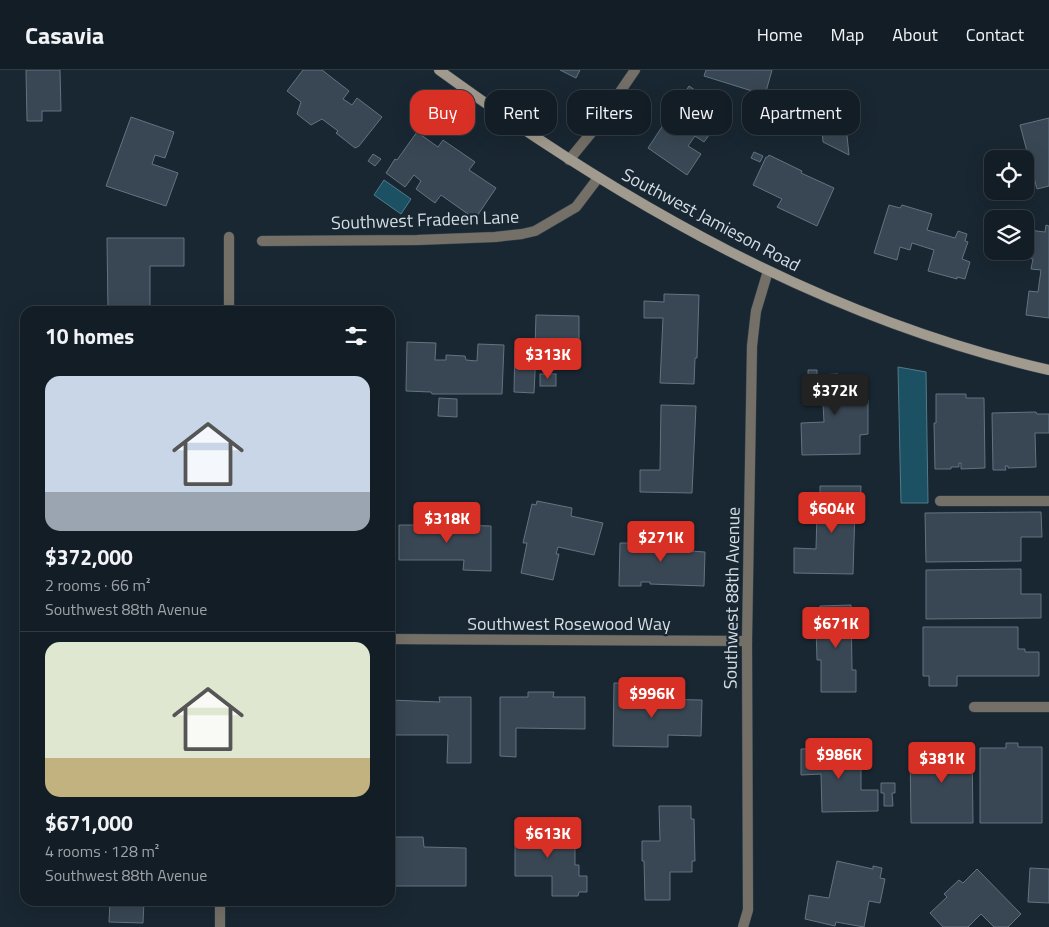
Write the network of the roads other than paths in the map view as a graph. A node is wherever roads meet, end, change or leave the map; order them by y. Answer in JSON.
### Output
{"nodes":[{"id":1,"x":438,"y":70,"type":"edge"},
{"id":2,"x":635,"y":70,"type":"edge"},
{"id":3,"x":569,"y":160,"type":"junction"},
{"id":4,"x":598,"y":178,"type":"junction"},
{"id":5,"x":229,"y":236,"type":"dead end"},
{"id":6,"x":262,"y":241,"type":"dead end"},
{"id":7,"x":768,"y":271,"type":"junction"},
{"id":8,"x":229,"y":306,"type":"edge"},
{"id":9,"x":1049,"y":370,"type":"edge"},
{"id":10,"x":940,"y":501,"type":"dead end"},
{"id":11,"x":1049,"y":501,"type":"edge"},
{"id":12,"x":395,"y":639,"type":"edge"},
{"id":13,"x":747,"y":641,"type":"junction"},
{"id":14,"x":974,"y":708,"type":"dead end"},
{"id":15,"x":1049,"y":708,"type":"edge"},
{"id":16,"x":220,"y":906,"type":"edge"},
{"id":17,"x":220,"y":927,"type":"edge"},
{"id":18,"x":743,"y":927,"type":"edge"}],
"edges":[{"from":1,"to":3,"type":"street","name":"Southwest Jamieson Road"},
{"from":2,"to":3,"type":"street"},
{"from":3,"to":4,"type":"street","name":"Southwest Jamieson Road"},
{"from":4,"to":6,"type":"street","name":"Southwest Fradeen Lane"},
{"from":4,"to":7,"type":"street","name":"Southwest Jamieson Road"},
{"from":5,"to":8,"type":"street"},
{"from":7,"to":9,"type":"street","name":"Southwest Jamieson Road"},
{"from":7,"to":13,"type":"street","name":"Southwest 88th Avenue"},
{"from":10,"to":11,"type":"street"},
{"from":12,"to":13,"type":"street","name":"Southwest Rosewood Way"},
{"from":13,"to":18,"type":"street","name":"Southwest 88th Avenue"},
{"from":14,"to":15,"type":"street"},
{"from":16,"to":17,"type":"street"}]}
